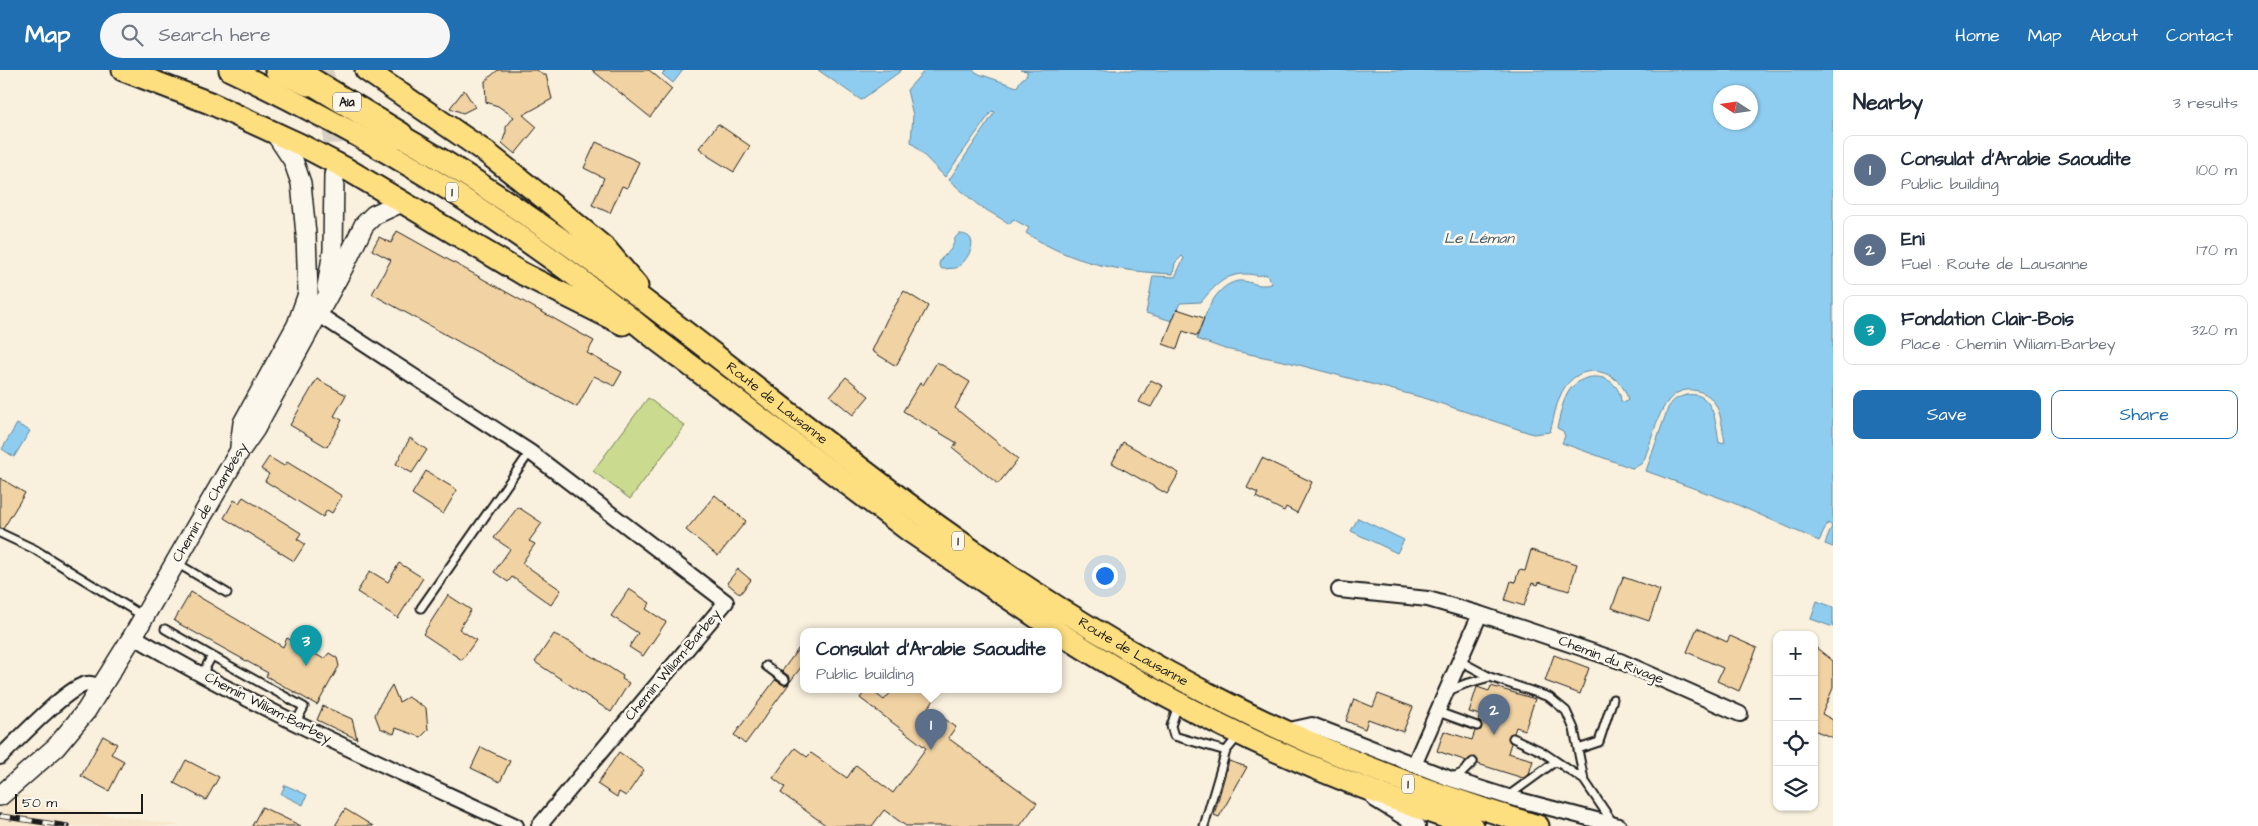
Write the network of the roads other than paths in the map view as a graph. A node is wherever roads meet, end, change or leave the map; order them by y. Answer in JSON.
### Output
{"nodes":[{"id":1,"x":122,"y":70,"type":"edge"},
{"id":2,"x":230,"y":70,"type":"edge"},
{"id":3,"x":276,"y":70,"type":"edge"},
{"id":4,"x":293,"y":70,"type":"edge"},
{"id":5,"x":366,"y":70,"type":"edge"},
{"id":6,"x":275,"y":132,"type":"junction"},
{"id":7,"x":400,"y":135,"type":"junction"},
{"id":8,"x":334,"y":175,"type":"tunnel mouth"},
{"id":9,"x":402,"y":202,"type":"junction"},
{"id":10,"x":321,"y":308,"type":"junction"},
{"id":11,"x":659,"y":313,"type":"junction"},
{"id":12,"x":657,"y":340,"type":"junction"},
{"id":13,"x":239,"y":452,"type":"junction"},
{"id":14,"x":530,"y":452,"type":"junction"},
{"id":15,"x":0,"y":534,"type":"edge"},
{"id":16,"x":175,"y":562,"type":"junction"},
{"id":17,"x":1339,"y":590,"type":"dead end"},
{"id":18,"x":227,"y":593,"type":"dead end"},
{"id":19,"x":421,"y":608,"type":"dead end"},
{"id":20,"x":1480,"y":614,"type":"junction"},
{"id":21,"x":144,"y":617,"type":"junction"},
{"id":22,"x":1052,"y":628,"type":"edge"},
{"id":23,"x":165,"y":629,"type":"dead end"},
{"id":24,"x":1062,"y":634,"type":"edge"},
{"id":25,"x":133,"y":636,"type":"junction"},
{"id":26,"x":212,"y":656,"type":"junction"},
{"id":27,"x":1460,"y":661,"type":"junction"},
{"id":28,"x":766,"y":666,"type":"dead end"},
{"id":29,"x":202,"y":674,"type":"junction"},
{"id":30,"x":1490,"y":677,"type":"junction"},
{"id":31,"x":785,"y":680,"type":"dead end"},
{"id":32,"x":102,"y":687,"type":"junction"},
{"id":33,"x":1447,"y":692,"type":"junction"},
{"id":34,"x":1613,"y":699,"type":"dead end"},
{"id":35,"x":1179,"y":702,"type":"junction"},
{"id":36,"x":1438,"y":712,"type":"junction"},
{"id":37,"x":1740,"y":714,"type":"dead end"},
{"id":38,"x":296,"y":722,"type":"junction"},
{"id":39,"x":1477,"y":726,"type":"dead end"},
{"id":40,"x":1282,"y":731,"type":"junction"},
{"id":41,"x":1240,"y":733,"type":"junction"},
{"id":42,"x":1512,"y":738,"type":"dead end"},
{"id":43,"x":1578,"y":749,"type":"junction"},
{"id":44,"x":1226,"y":751,"type":"junction"},
{"id":45,"x":0,"y":757,"type":"edge"},
{"id":46,"x":1556,"y":761,"type":"junction"},
{"id":47,"x":1473,"y":762,"type":"dead end"},
{"id":48,"x":1414,"y":765,"type":"junction"},
{"id":49,"x":1337,"y":777,"type":"junction"},
{"id":50,"x":1451,"y":779,"type":"junction"},
{"id":51,"x":1584,"y":780,"type":"junction"},
{"id":52,"x":0,"y":796,"type":"edge"},
{"id":53,"x":1508,"y":797,"type":"junction"},
{"id":54,"x":1617,"y":825,"type":"edge"},
{"id":55,"x":516,"y":826,"type":"edge"},
{"id":56,"x":539,"y":826,"type":"edge"},
{"id":57,"x":1204,"y":826,"type":"edge"},
{"id":58,"x":1418,"y":826,"type":"edge"},
{"id":59,"x":1472,"y":826,"type":"edge"},
{"id":60,"x":1538,"y":826,"type":"edge"}],
"edges":[{"from":1,"to":6,"type":"main road"},
{"from":2,"to":12,"type":"main road","name":"Route de Lausanne","number":"1"},
{"from":3,"to":7,"type":"main road","name":"Route de Lausanne","number":"1"},
{"from":4,"to":7,"type":"highway","number":"A1a"},
{"from":5,"to":11,"type":"main road"},
{"from":6,"to":9,"type":"main road"},
{"from":6,"to":13,"type":"street"},
{"from":7,"to":11,"type":"main road","name":"Route de Lausanne","number":"1"},
{"from":8,"to":10,"type":"street"},
{"from":9,"to":10,"type":"street","name":"Chemin de Chambésy"},
{"from":9,"to":12,"type":"main road"},
{"from":10,"to":13,"type":"street","name":"Chemin de Chambésy"},
{"from":10,"to":14,"type":"street","name":"Chemin Wiliam-Barbey"},
{"from":11,"to":40,"type":"main road","name":"Route de Lausanne","number":"1"},
{"from":12,"to":22,"type":"main road","name":"Route de Lausanne","number":"1"},
{"from":13,"to":16,"type":"street","name":"Chemin de Chambésy"},
{"from":14,"to":19,"type":"lane"},
{"from":14,"to":56,"type":"street","name":"Chemin Wiliam-Barbey"},
{"from":15,"to":21,"type":"lane"},
{"from":16,"to":18,"type":"lane"},
{"from":16,"to":21,"type":"street","name":"Chemin de Chambésy"},
{"from":17,"to":20,"type":"street","name":"Chemin du Rivage"},
{"from":20,"to":27,"type":"street"},
{"from":20,"to":37,"type":"street","name":"Chemin du Rivage"},
{"from":21,"to":25,"type":"street","name":"Chemin de Chambésy"},
{"from":23,"to":26,"type":"lane"},
{"from":24,"to":35,"type":"main road","name":"Route de Lausanne","number":"1"},
{"from":25,"to":29,"type":"street","name":"Chemin Wiliam-Barbey"},
{"from":25,"to":32,"type":"street","name":"Chemin de Chambésy"},
{"from":26,"to":29,"type":"lane"},
{"from":26,"to":38,"type":"lane"},
{"from":27,"to":30,"type":"lane"},
{"from":27,"to":33,"type":"street"},
{"from":28,"to":31,"type":"lane"},
{"from":29,"to":38,"type":"street","name":"Chemin Wiliam-Barbey"},
{"from":30,"to":33,"type":"lane"},
{"from":30,"to":43,"type":"lane"},
{"from":32,"to":45,"type":"street"},
{"from":32,"to":52,"type":"street","name":"Chemin de Chambésy"},
{"from":33,"to":36,"type":"street"},
{"from":34,"to":43,"type":"lane"},
{"from":35,"to":41,"type":"main road","name":"Route de Lausanne","number":"1"},
{"from":35,"to":44,"type":"lane"},
{"from":36,"to":39,"type":"lane"},
{"from":36,"to":48,"type":"street"},
{"from":38,"to":55,"type":"street","name":"Chemin Wiliam-Barbey"},
{"from":40,"to":48,"type":"street"},
{"from":40,"to":60,"type":"main road","name":"Route de Lausanne","number":"1"},
{"from":41,"to":44,"type":"lane"},
{"from":41,"to":49,"type":"main road","name":"Route de Lausanne","number":"1"},
{"from":42,"to":46,"type":"lane"},
{"from":43,"to":51,"type":"lane"},
{"from":44,"to":57,"type":"lane"},
{"from":46,"to":51,"type":"lane"},
{"from":46,"to":53,"type":"lane"},
{"from":47,"to":50,"type":"lane"},
{"from":48,"to":50,"type":"street"},
{"from":49,"to":58,"type":"street"},
{"from":49,"to":59,"type":"main road","name":"Route de Lausanne","number":"1"},
{"from":50,"to":53,"type":"street"},
{"from":51,"to":54,"type":"lane"},
{"from":53,"to":54,"type":"street"}]}
